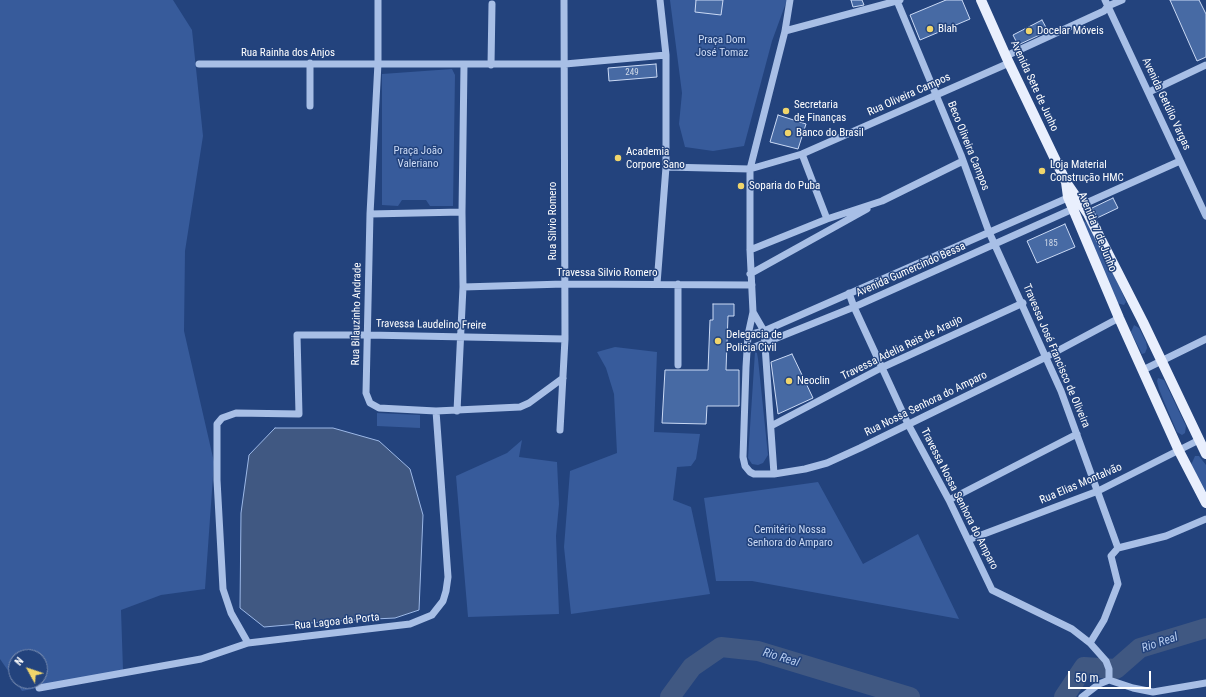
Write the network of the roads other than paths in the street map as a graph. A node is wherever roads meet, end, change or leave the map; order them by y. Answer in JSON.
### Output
{"nodes":[{"id":1,"x":378,"y":0,"type":"edge"},
{"id":2,"x":564,"y":0,"type":"edge"},
{"id":3,"x":660,"y":0,"type":"edge"},
{"id":4,"x":790,"y":0,"type":"edge"},
{"id":5,"x":981,"y":0,"type":"edge"},
{"id":6,"x":1122,"y":0,"type":"edge"},
{"id":7,"x":898,"y":1,"type":"edge"},
{"id":8,"x":492,"y":4,"type":"dead end"},
{"id":9,"x":1108,"y":7,"type":"edge"},
{"id":10,"x":785,"y":31,"type":"junction"},
{"id":11,"x":666,"y":55,"type":"junction"},
{"id":12,"x":1007,"y":60,"type":"junction"},
{"id":13,"x":378,"y":63,"type":"junction"},
{"id":14,"x":198,"y":64,"type":"dead end"},
{"id":15,"x":310,"y":64,"type":"junction"},
{"id":16,"x":565,"y":64,"type":"junction"},
{"id":17,"x":464,"y":65,"type":"junction"},
{"id":18,"x":490,"y":65,"type":"junction"},
{"id":19,"x":1206,"y":65,"type":"edge"},
{"id":20,"x":1149,"y":92,"type":"junction"},
{"id":21,"x":936,"y":96,"type":"junction"},
{"id":22,"x":310,"y":106,"type":"dead end"},
{"id":23,"x":802,"y":154,"type":"junction"},
{"id":24,"x":963,"y":161,"type":"junction"},
{"id":25,"x":1180,"y":161,"type":"junction"},
{"id":26,"x":666,"y":167,"type":"junction"},
{"id":27,"x":750,"y":169,"type":"junction"},
{"id":28,"x":1066,"y":182,"type":"joint"},
{"id":29,"x":1072,"y":196,"type":"junction"},
{"id":30,"x":882,"y":200,"type":"junction"},
{"id":31,"x":1078,"y":206,"type":"junction"},
{"id":32,"x":462,"y":212,"type":"junction"},
{"id":33,"x":370,"y":214,"type":"junction"},
{"id":34,"x":1206,"y":216,"type":"edge"},
{"id":35,"x":827,"y":219,"type":"junction"},
{"id":36,"x":989,"y":232,"type":"junction"},
{"id":37,"x":995,"y":244,"type":"junction"},
{"id":38,"x":750,"y":250,"type":"junction"},
{"id":39,"x":750,"y":274,"type":"junction"},
{"id":40,"x":564,"y":284,"type":"junction"},
{"id":41,"x":657,"y":284,"type":"junction"},
{"id":42,"x":678,"y":284,"type":"junction"},
{"id":43,"x":752,"y":285,"type":"junction"},
{"id":44,"x":463,"y":287,"type":"junction"},
{"id":45,"x":849,"y":293,"type":"junction"},
{"id":46,"x":1023,"y":303,"type":"junction"},
{"id":47,"x":854,"y":307,"type":"junction"},
{"id":48,"x":753,"y":312,"type":"junction"},
{"id":49,"x":1119,"y":318,"type":"junction"},
{"id":50,"x":764,"y":331,"type":"junction"},
{"id":51,"x":368,"y":335,"type":"junction"},
{"id":52,"x":748,"y":335,"type":"junction"},
{"id":53,"x":461,"y":336,"type":"junction"},
{"id":54,"x":565,"y":339,"type":"junction"},
{"id":55,"x":1206,"y":339,"type":"edge"},
{"id":56,"x":764,"y":344,"type":"junction"},
{"id":57,"x":747,"y":350,"type":"junction"},
{"id":58,"x":1046,"y":357,"type":"junction"},
{"id":59,"x":1161,"y":360,"type":"junction"},
{"id":60,"x":678,"y":365,"type":"dead end"},
{"id":61,"x":881,"y":368,"type":"junction"},
{"id":62,"x":1143,"y":370,"type":"junction"},
{"id":63,"x":563,"y":378,"type":"junction"},
{"id":64,"x":436,"y":411,"type":"junction"},
{"id":65,"x":457,"y":411,"type":"junction"},
{"id":66,"x":908,"y":424,"type":"junction"},
{"id":67,"x":771,"y":426,"type":"junction"},
{"id":68,"x":560,"y":430,"type":"dead end"},
{"id":69,"x":1076,"y":434,"type":"junction"},
{"id":70,"x":1198,"y":440,"type":"junction"},
{"id":71,"x":1179,"y":451,"type":"junction"},
{"id":72,"x":1206,"y":454,"type":"edge"},
{"id":73,"x":774,"y":474,"type":"junction"},
{"id":74,"x":1098,"y":491,"type":"junction"},
{"id":75,"x":949,"y":500,"type":"junction"},
{"id":76,"x":1206,"y":503,"type":"edge"},
{"id":77,"x":1206,"y":519,"type":"edge"},
{"id":78,"x":968,"y":540,"type":"junction"},
{"id":79,"x":1118,"y":548,"type":"junction"},
{"id":80,"x":248,"y":643,"type":"junction"},
{"id":81,"x":1090,"y":643,"type":"junction"},
{"id":82,"x":1109,"y":680,"type":"junction"},
{"id":83,"x":1206,"y":683,"type":"edge"},
{"id":84,"x":48,"y":686,"type":"edge"},
{"id":85,"x":1168,"y":694,"type":"edge"},
{"id":86,"x":1082,"y":697,"type":"edge"}],
"edges":[{"from":1,"to":13,"type":"street"},
{"from":2,"to":16,"type":"street","name":"Rua Silvio Romero"},
{"from":3,"to":11,"type":"street"},
{"from":4,"to":10,"type":"street"},
{"from":5,"to":12,"type":"main road","name":"Avenida Sete de Junho"},
{"from":6,"to":9,"type":"street","name":"Rua Oliveira Campos"},
{"from":7,"to":10,"type":"street"},
{"from":7,"to":21,"type":"street","name":"Beco Oliveira Campos"},
{"from":8,"to":18,"type":"street"},
{"from":9,"to":12,"type":"street","name":"Rua Oliveira Campos"},
{"from":9,"to":20,"type":"street","name":"Avenida Getúlio Vargas"},
{"from":10,"to":27,"type":"street"},
{"from":11,"to":16,"type":"street"},
{"from":11,"to":26,"type":"street"},
{"from":12,"to":21,"type":"street","name":"Rua Oliveira Campos"},
{"from":12,"to":28,"type":"main road","name":"Avenida Sete de Junho"},
{"from":13,"to":15,"type":"street","name":"Rua Rainha dos Anjos"},
{"from":13,"to":17,"type":"street"},
{"from":13,"to":33,"type":"street"},
{"from":14,"to":15,"type":"street","name":"Rua Rainha dos Anjos"},
{"from":15,"to":22,"type":"street"},
{"from":16,"to":18,"type":"street"},
{"from":16,"to":40,"type":"street","name":"Rua Silvio Romero"},
{"from":17,"to":18,"type":"street"},
{"from":17,"to":32,"type":"street"},
{"from":19,"to":20,"type":"street"},
{"from":20,"to":25,"type":"street","name":"Avenida Getúlio Vargas"},
{"from":21,"to":23,"type":"street","name":"Rua Oliveira Campos"},
{"from":21,"to":24,"type":"street","name":"Beco Oliveira Campos"},
{"from":23,"to":27,"type":"street","name":"Rua Oliveira Campos"},
{"from":23,"to":35,"type":"street"},
{"from":24,"to":30,"type":"street"},
{"from":24,"to":36,"type":"street","name":"Beco Oliveira Campos"},
{"from":25,"to":31,"type":"street","name":"Avenida Gumercindo Bessa"},
{"from":25,"to":34,"type":"street","name":"Avenida Getúlio Vargas"},
{"from":26,"to":27,"type":"street"},
{"from":26,"to":41,"type":"street"},
{"from":27,"to":38,"type":"street"},
{"from":28,"to":29,"type":"main road","name":"Avenida 7 de Junho"},
{"from":29,"to":31,"type":"main road","name":"Avenida 7 de Junho"},
{"from":29,"to":36,"type":"street","name":"Avenida Gumercindo Bessa"},
{"from":30,"to":35,"type":"street"},
{"from":30,"to":39,"type":"street"},
{"from":31,"to":37,"type":"street","name":"Avenida Gumercindo Bessa"},
{"from":31,"to":49,"type":"main road","name":"Avenida 7 de Junho"},
{"from":31,"to":59,"type":"main road","name":"Avenida 7 de Junho"},
{"from":32,"to":33,"type":"street"},
{"from":32,"to":44,"type":"street"},
{"from":33,"to":51,"type":"street","name":"Rua Bilauzinho Andrade"},
{"from":35,"to":38,"type":"street"},
{"from":36,"to":37,"type":"street","name":"Travessa José Francisco de Oliveira"},
{"from":36,"to":45,"type":"street","name":"Avenida Gumercindo Bessa"},
{"from":37,"to":46,"type":"street","name":"Travessa José Francisco de Oliveira"},
{"from":37,"to":47,"type":"street","name":"Avenida Gumercindo Bessa"},
{"from":38,"to":39,"type":"street"},
{"from":39,"to":43,"type":"street"},
{"from":40,"to":41,"type":"street","name":"Travessa Silvio Romero"},
{"from":40,"to":44,"type":"street","name":"Travessa Silvio Romero"},
{"from":40,"to":54,"type":"street","name":"Rua Silvio Romero"},
{"from":41,"to":42,"type":"street","name":"Travessa Silvio Romero"},
{"from":42,"to":43,"type":"street","name":"Travessa Silvio Romero"},
{"from":42,"to":60,"type":"street"},
{"from":43,"to":48,"type":"street"},
{"from":44,"to":53,"type":"street"},
{"from":45,"to":47,"type":"street","name":"Travessa Nossa Senhora do Amparo"},
{"from":45,"to":50,"type":"street","name":"Avenida Gumercindo Bessa"},
{"from":46,"to":58,"type":"street","name":"Travessa José Francisco de Oliveira"},
{"from":46,"to":61,"type":"street","name":"Travessa Adelia Reis de Araujo"},
{"from":47,"to":56,"type":"street","name":"Avenida Gumercindo Bessa"},
{"from":47,"to":61,"type":"street","name":"Travessa Nossa Senhora do Amparo"},
{"from":48,"to":50,"type":"street"},
{"from":48,"to":52,"type":"street"},
{"from":49,"to":58,"type":"street","name":"Rua Nossa Senhora do Amparo"},
{"from":49,"to":62,"type":"main road","name":"Avenida 7 de Junho"},
{"from":50,"to":52,"type":"street","name":"Avenida Gumercindo Bessa"},
{"from":50,"to":56,"type":"street"},
{"from":51,"to":53,"type":"street","name":"Travessa Laudelino Freire"},
{"from":51,"to":64,"type":"street","name":"Rua Bilauzinho Andrade"},
{"from":51,"to":80,"type":"street","name":"Travessa Laudelino Freire"},
{"from":52,"to":57,"type":"street"},
{"from":53,"to":54,"type":"street","name":"Travessa Laudelino Freire"},
{"from":53,"to":65,"type":"street"},
{"from":54,"to":63,"type":"street","name":"Rua Silvio Romero"},
{"from":55,"to":59,"type":"street"},
{"from":56,"to":57,"type":"street","name":"Avenida Gumercindo Bessa"},
{"from":56,"to":67,"type":"street"},
{"from":57,"to":73,"type":"street","name":"Rua Nossa Senhora do Amparo"},
{"from":58,"to":66,"type":"street","name":"Rua Nossa Senhora do Amparo"},
{"from":58,"to":69,"type":"street","name":"Travessa José Francisco de Oliveira"},
{"from":59,"to":62,"type":"street"},
{"from":59,"to":70,"type":"main road","name":"Avenida 7 de Junho"},
{"from":61,"to":66,"type":"street","name":"Travessa Nossa Senhora do Amparo"},
{"from":61,"to":67,"type":"street","name":"Travessa Adelia Reis de Araujo"},
{"from":62,"to":71,"type":"main road","name":"Avenida 7 de Junho"},
{"from":63,"to":65,"type":"street"},
{"from":63,"to":68,"type":"street","name":"Rua Silvio Romero"},
{"from":64,"to":65,"type":"street"},
{"from":64,"to":80,"type":"street","name":"Rua Lagoa da Porta"},
{"from":66,"to":73,"type":"street","name":"Rua Nossa Senhora do Amparo"},
{"from":66,"to":75,"type":"street","name":"Travessa Nossa Senhora do Amparo"},
{"from":67,"to":73,"type":"street"},
{"from":69,"to":74,"type":"street","name":"Travessa José Francisco de Oliveira"},
{"from":69,"to":75,"type":"street"},
{"from":70,"to":71,"type":"street","name":"Rua Elias Montalvão"},
{"from":70,"to":72,"type":"main road","name":"Avenida 7 de Junho"},
{"from":71,"to":74,"type":"street","name":"Rua Elias Montalvão"},
{"from":71,"to":76,"type":"main road","name":"Avenida 7 de Junho"},
{"from":74,"to":78,"type":"street","name":"Rua Elias Montalvão"},
{"from":74,"to":79,"type":"street","name":"Travessa José Francisco de Oliveira"},
{"from":75,"to":78,"type":"street","name":"Travessa Nossa Senhora do Amparo"},
{"from":77,"to":79,"type":"street"},
{"from":78,"to":81,"type":"street","name":"Travessa Nossa Senhora do Amparo"},
{"from":79,"to":81,"type":"street"},
{"from":80,"to":84,"type":"street","name":"Rua Lagoa da Porta"},
{"from":81,"to":82,"type":"street","name":"Travessa Nossa Senhora do Amparo"},
{"from":82,"to":85,"type":"street"},
{"from":82,"to":86,"type":"street"},
{"from":83,"to":85,"type":"street"}]}
